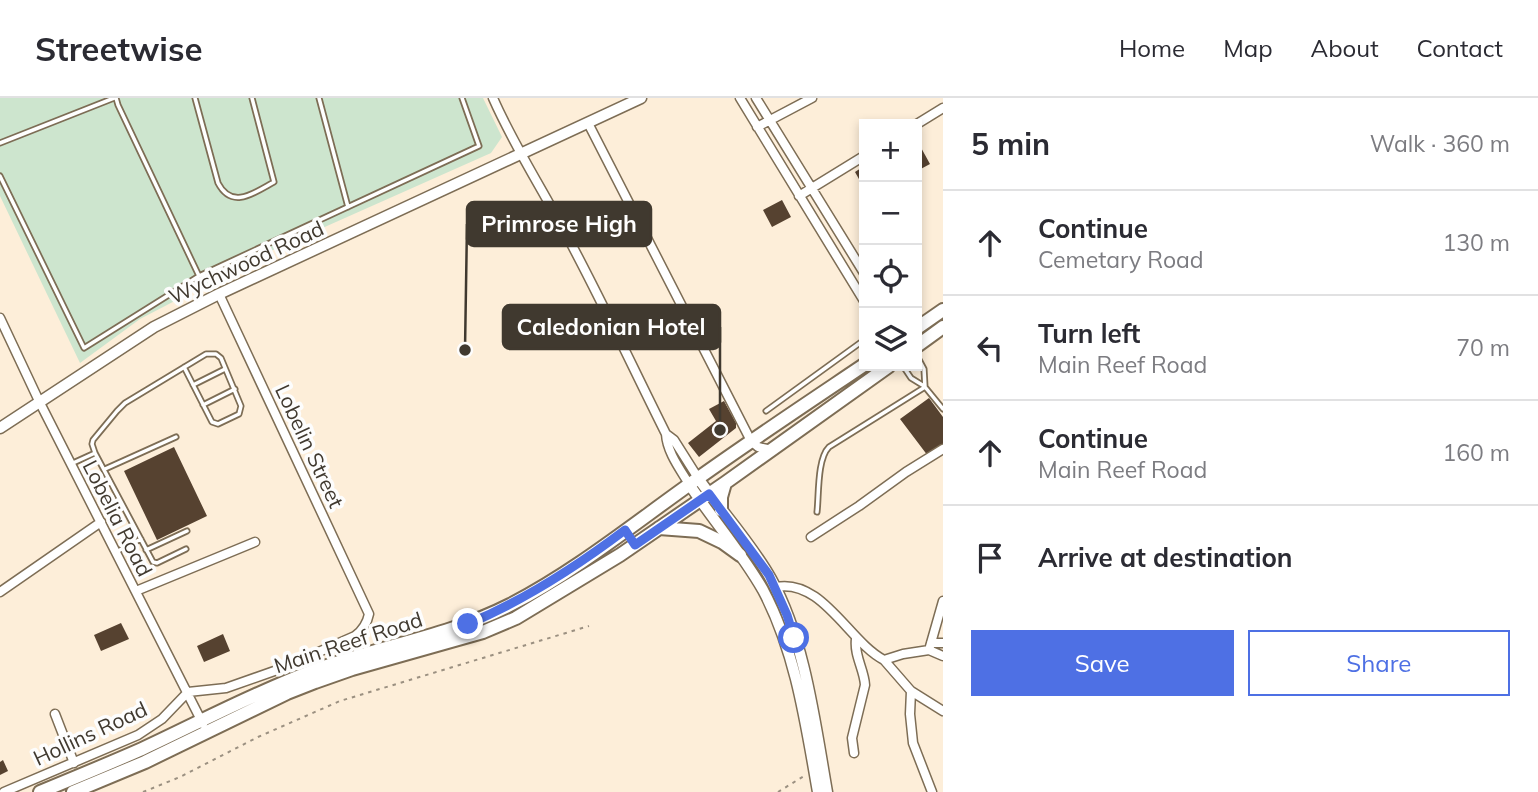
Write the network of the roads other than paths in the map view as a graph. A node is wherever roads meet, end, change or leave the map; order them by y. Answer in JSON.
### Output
{"nodes":[{"id":1,"x":115,"y":98,"type":"edge"},
{"id":2,"x":195,"y":98,"type":"edge"},
{"id":3,"x":252,"y":98,"type":"edge"},
{"id":4,"x":320,"y":98,"type":"edge"},
{"id":5,"x":462,"y":98,"type":"edge"},
{"id":6,"x":494,"y":98,"type":"edge"},
{"id":7,"x":641,"y":98,"type":"edge"},
{"id":8,"x":740,"y":98,"type":"edge"},
{"id":9,"x":757,"y":98,"type":"edge"},
{"id":10,"x":812,"y":98,"type":"edge"},
{"id":11,"x":626,"y":102,"type":"edge"},
{"id":12,"x":943,"y":108,"type":"edge"},
{"id":13,"x":770,"y":120,"type":"junction"},
{"id":14,"x":922,"y":121,"type":"edge"},
{"id":15,"x":588,"y":123,"type":"junction"},
{"id":16,"x":757,"y":127,"type":"junction"},
{"id":17,"x":0,"y":143,"type":"edge"},
{"id":18,"x":522,"y":154,"type":"junction"},
{"id":19,"x":859,"y":159,"type":"edge"},
{"id":20,"x":0,"y":176,"type":"edge"},
{"id":21,"x":811,"y":188,"type":"junction"},
{"id":22,"x":799,"y":196,"type":"junction"},
{"id":23,"x":348,"y":207,"type":"junction"},
{"id":24,"x":859,"y":265,"type":"edge"},
{"id":25,"x":199,"y":276,"type":"junction"},
{"id":26,"x":859,"y":293,"type":"edge"},
{"id":27,"x":219,"y":294,"type":"junction"},
{"id":28,"x":943,"y":310,"type":"edge"},
{"id":29,"x":0,"y":318,"type":"edge"},
{"id":30,"x":922,"y":325,"type":"edge"},
{"id":31,"x":943,"y":327,"type":"edge"},
{"id":32,"x":922,"y":342,"type":"edge"},
{"id":33,"x":859,"y":344,"type":"edge"},
{"id":34,"x":184,"y":367,"type":"junction"},
{"id":35,"x":922,"y":367,"type":"edge"},
{"id":36,"x":859,"y":368,"type":"edge"},
{"id":37,"x":226,"y":369,"type":"junction"},
{"id":38,"x":882,"y":371,"type":"edge"},
{"id":39,"x":906,"y":371,"type":"edge"},
{"id":40,"x":192,"y":385,"type":"junction"},
{"id":41,"x":925,"y":387,"type":"junction"},
{"id":42,"x":235,"y":388,"type":"junction"},
{"id":43,"x":39,"y":401,"type":"junction"},
{"id":44,"x":203,"y":405,"type":"junction"},
{"id":45,"x":943,"y":409,"type":"edge"},
{"id":46,"x":766,"y":411,"type":"dead end"},
{"id":47,"x":0,"y":428,"type":"edge"},
{"id":48,"x":176,"y":437,"type":"dead end"},
{"id":49,"x":751,"y":442,"type":"junction"},
{"id":50,"x":943,"y":449,"type":"edge"},
{"id":51,"x":772,"y":450,"type":"junction"},
{"id":52,"x":95,"y":453,"type":"junction"},
{"id":53,"x":71,"y":464,"type":"junction"},
{"id":54,"x":105,"y":469,"type":"junction"},
{"id":55,"x":694,"y":481,"type":"junction"},
{"id":56,"x":725,"y":483,"type":"junction"},
{"id":57,"x":704,"y":497,"type":"junction"},
{"id":58,"x":721,"y":510,"type":"junction"},
{"id":59,"x":817,"y":512,"type":"dead end"},
{"id":60,"x":101,"y":522,"type":"junction"},
{"id":61,"x":659,"y":528,"type":"junction"},
{"id":62,"x":625,"y":530,"type":"junction"},
{"id":63,"x":187,"y":531,"type":"dead end"},
{"id":64,"x":811,"y":537,"type":"dead end"},
{"id":65,"x":141,"y":539,"type":"junction"},
{"id":66,"x":255,"y":542,"type":"dead end"},
{"id":67,"x":635,"y":545,"type":"junction"},
{"id":68,"x":186,"y":549,"type":"dead end"},
{"id":69,"x":146,"y":550,"type":"junction"},
{"id":70,"x":116,"y":552,"type":"junction"},
{"id":71,"x":740,"y":555,"type":"junction"},
{"id":72,"x":776,"y":587,"type":"junction"},
{"id":73,"x":0,"y":592,"type":"edge"},
{"id":74,"x":136,"y":592,"type":"junction"},
{"id":75,"x":943,"y":601,"type":"edge"},
{"id":76,"x":856,"y":639,"type":"junction"},
{"id":77,"x":943,"y":643,"type":"edge"},
{"id":78,"x":930,"y":647,"type":"junction"},
{"id":79,"x":943,"y":656,"type":"edge"},
{"id":80,"x":884,"y":660,"type":"junction"},
{"id":81,"x":911,"y":691,"type":"junction"},
{"id":82,"x":188,"y":692,"type":"junction"},
{"id":83,"x":943,"y":711,"type":"edge"},
{"id":84,"x":55,"y":714,"type":"dead end"},
{"id":85,"x":201,"y":720,"type":"junction"},
{"id":86,"x":208,"y":732,"type":"junction"},
{"id":87,"x":854,"y":753,"type":"dead end"},
{"id":88,"x":75,"y":763,"type":"junction"},
{"id":89,"x":4,"y":792,"type":"edge"},
{"id":90,"x":40,"y":792,"type":"edge"},
{"id":91,"x":73,"y":792,"type":"edge"},
{"id":92,"x":818,"y":792,"type":"edge"},
{"id":93,"x":827,"y":792,"type":"edge"},
{"id":94,"x":932,"y":792,"type":"edge"}],
"edges":[{"from":1,"to":17,"type":"lane"},
{"from":1,"to":25,"type":"lane"},
{"from":2,"to":3,"type":"lane"},
{"from":4,"to":23,"type":"lane"},
{"from":5,"to":23,"type":"lane"},
{"from":6,"to":18,"type":"street"},
{"from":7,"to":11,"type":"street","name":"Wychwood Road"},
{"from":8,"to":16,"type":"street"},
{"from":9,"to":13,"type":"street"},
{"from":10,"to":13,"type":"street"},
{"from":11,"to":15,"type":"street","name":"Wychwood Road"},
{"from":12,"to":14,"type":"street"},
{"from":13,"to":16,"type":"street"},
{"from":13,"to":21,"type":"street"},
{"from":15,"to":18,"type":"street","name":"Wychwood Road"},
{"from":15,"to":49,"type":"street"},
{"from":16,"to":22,"type":"street"},
{"from":18,"to":27,"type":"street","name":"Wychwood Road"},
{"from":18,"to":55,"type":"street"},
{"from":19,"to":21,"type":"street"},
{"from":20,"to":25,"type":"lane"},
{"from":21,"to":22,"type":"street"},
{"from":21,"to":24,"type":"street"},
{"from":22,"to":26,"type":"street"},
{"from":23,"to":25,"type":"lane"},
{"from":27,"to":43,"type":"street","name":"Wychwood Road"},
{"from":27,"to":82,"type":"street","name":"Lobelin Street"},
{"from":28,"to":30,"type":"main road"},
{"from":29,"to":43,"type":"street","name":"Lobelia Road"},
{"from":31,"to":32,"type":"main road"},
{"from":33,"to":46,"type":"lane"},
{"from":34,"to":37,"type":"lane"},
{"from":34,"to":40,"type":"lane"},
{"from":34,"to":52,"type":"lane"},
{"from":35,"to":41,"type":"lane"},
{"from":36,"to":49,"type":"main road","name":"Main Reef Road"},
{"from":37,"to":40,"type":"lane"},
{"from":37,"to":42,"type":"lane"},
{"from":38,"to":51,"type":"main road","name":"Main Reef Road"},
{"from":39,"to":41,"type":"lane"},
{"from":40,"to":44,"type":"lane"},
{"from":41,"to":45,"type":"lane"},
{"from":41,"to":59,"type":"lane"},
{"from":42,"to":44,"type":"lane"},
{"from":42,"to":44,"type":"lane"},
{"from":43,"to":47,"type":"street","name":"Wychwood Road"},
{"from":43,"to":53,"type":"street","name":"Lobelia Road"},
{"from":48,"to":54,"type":"lane"},
{"from":49,"to":51,"type":"street"},
{"from":49,"to":55,"type":"main road","name":"Main Reef Road"},
{"from":50,"to":64,"type":"street"},
{"from":51,"to":56,"type":"main road","name":"Main Reef Road"},
{"from":52,"to":53,"type":"lane"},
{"from":52,"to":54,"type":"lane"},
{"from":53,"to":60,"type":"street","name":"Lobelia Road"},
{"from":54,"to":65,"type":"lane"},
{"from":55,"to":57,"type":"street"},
{"from":55,"to":62,"type":"main road","name":"Main Reef Road"},
{"from":56,"to":57,"type":"main road","name":"Main Reef Road"},
{"from":56,"to":58,"type":"main road"},
{"from":57,"to":58,"type":"street"},
{"from":57,"to":61,"type":"main road","name":"Main Reef Road"},
{"from":57,"to":71,"type":"street"},
{"from":58,"to":72,"type":"street"},
{"from":60,"to":70,"type":"street","name":"Lobelia Road"},
{"from":60,"to":73,"type":"street"},
{"from":61,"to":67,"type":"main road","name":"Main Reef Road"},
{"from":61,"to":71,"type":"main road"},
{"from":62,"to":67,"type":"main road"},
{"from":62,"to":85,"type":"main road","name":"Main Reef Road"},
{"from":63,"to":69,"type":"lane"},
{"from":65,"to":69,"type":"lane"},
{"from":65,"to":70,"type":"lane"},
{"from":66,"to":74,"type":"street"},
{"from":67,"to":86,"type":"main road","name":"Main Reef Road"},
{"from":68,"to":69,"type":"lane"},
{"from":70,"to":74,"type":"street","name":"Lobelia Road"},
{"from":71,"to":92,"type":"street"},
{"from":72,"to":76,"type":"street"},
{"from":72,"to":93,"type":"street"},
{"from":74,"to":82,"type":"street","name":"Lobelia Road"},
{"from":75,"to":78,"type":"street"},
{"from":76,"to":80,"type":"street"},
{"from":76,"to":87,"type":"street"},
{"from":77,"to":78,"type":"street"},
{"from":78,"to":79,"type":"street"},
{"from":78,"to":80,"type":"street"},
{"from":80,"to":81,"type":"street"},
{"from":81,"to":83,"type":"street"},
{"from":81,"to":94,"type":"street"},
{"from":82,"to":85,"type":"street","name":"Lobelia Road"},
{"from":82,"to":88,"type":"street","name":"Hollins Road"},
{"from":84,"to":88,"type":"street"},
{"from":85,"to":86,"type":"street","name":"Lobelia Road"},
{"from":85,"to":90,"type":"main road","name":"Main Reef Road"},
{"from":86,"to":91,"type":"main road","name":"Main Reef Road"},
{"from":88,"to":89,"type":"street","name":"Hollins Road"}]}
